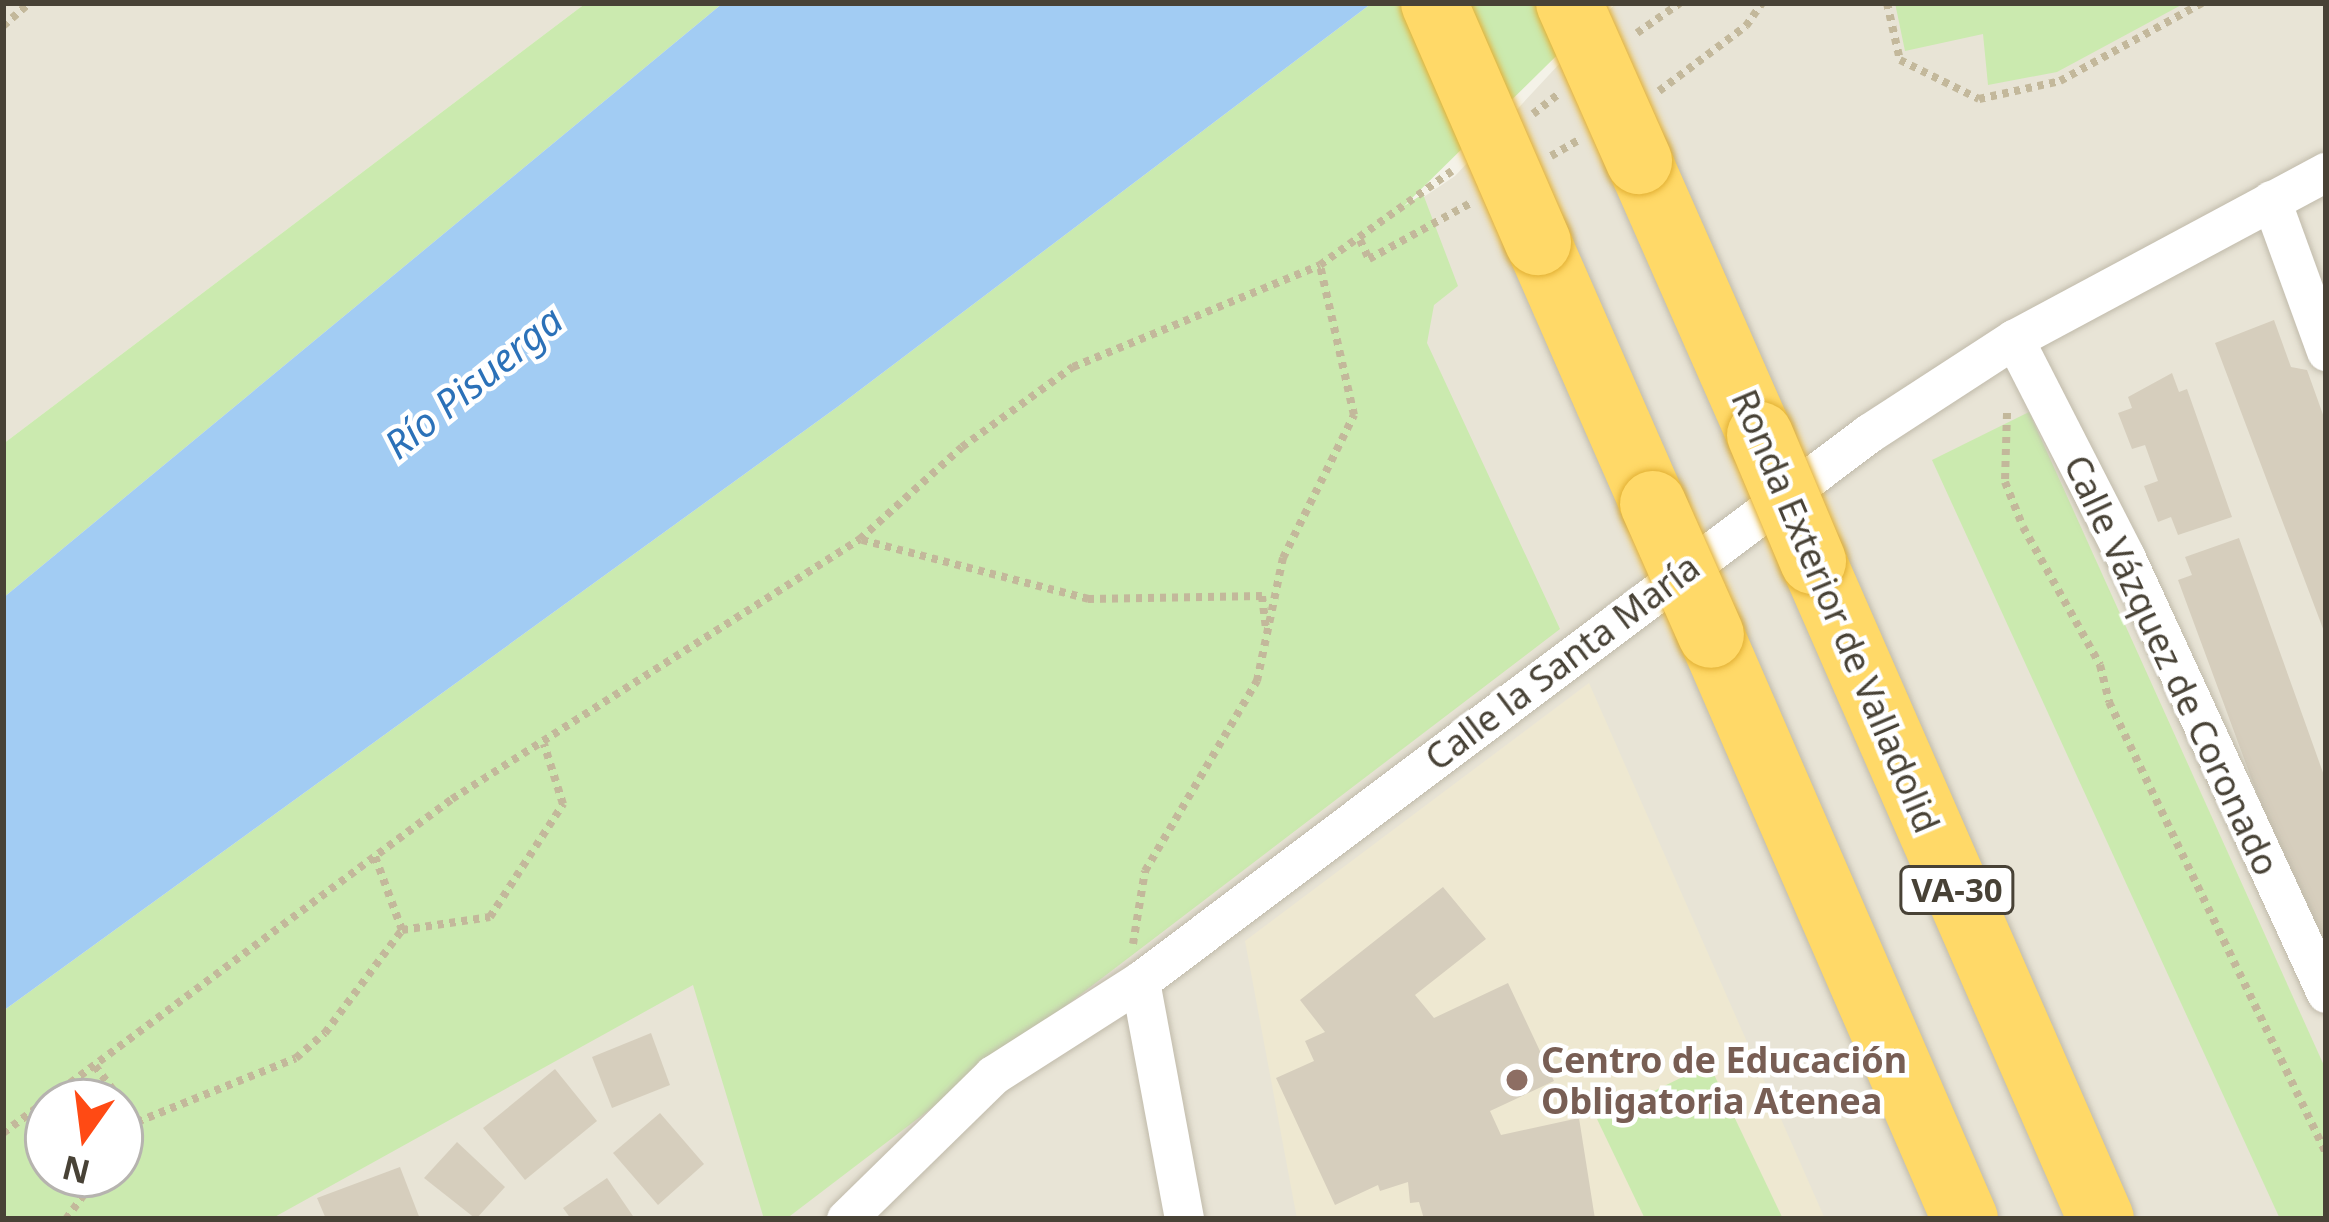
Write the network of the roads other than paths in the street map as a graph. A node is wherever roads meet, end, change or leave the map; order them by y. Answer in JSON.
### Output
{"nodes":[{"id":1,"x":1434,"y":3,"type":"edge"},
{"id":2,"x":1569,"y":3,"type":"edge"},
{"id":3,"x":2326,"y":172,"type":"edge"},
{"id":4,"x":2271,"y":200,"type":"junction"},
{"id":5,"x":2001,"y":346,"type":"junction"},
{"id":6,"x":2326,"y":351,"type":"edge"},
{"id":7,"x":1140,"y":981,"type":"junction"},
{"id":8,"x":2326,"y":992,"type":"edge"},
{"id":9,"x":846,"y":1219,"type":"edge"},
{"id":10,"x":1184,"y":1219,"type":"edge"},
{"id":11,"x":1965,"y":1219,"type":"edge"},
{"id":12,"x":2101,"y":1219,"type":"edge"}],
"edges":[{"from":1,"to":11,"type":"highway","bridge":true},
{"from":2,"to":12,"type":"highway","name":"Ronda Exterior de Valladolid","number":"VA-30","bridge":true},
{"from":3,"to":4,"type":"street","name":"Calle la Santa María"},
{"from":4,"to":5,"type":"street","name":"Calle la Santa María"},
{"from":4,"to":6,"type":"street"},
{"from":5,"to":7,"type":"street","name":"Calle la Santa María"},
{"from":5,"to":8,"type":"street","name":"Calle Vázquez de Coronado"},
{"from":7,"to":9,"type":"street","name":"Calle la Santa María"},
{"from":7,"to":10,"type":"street"}]}
